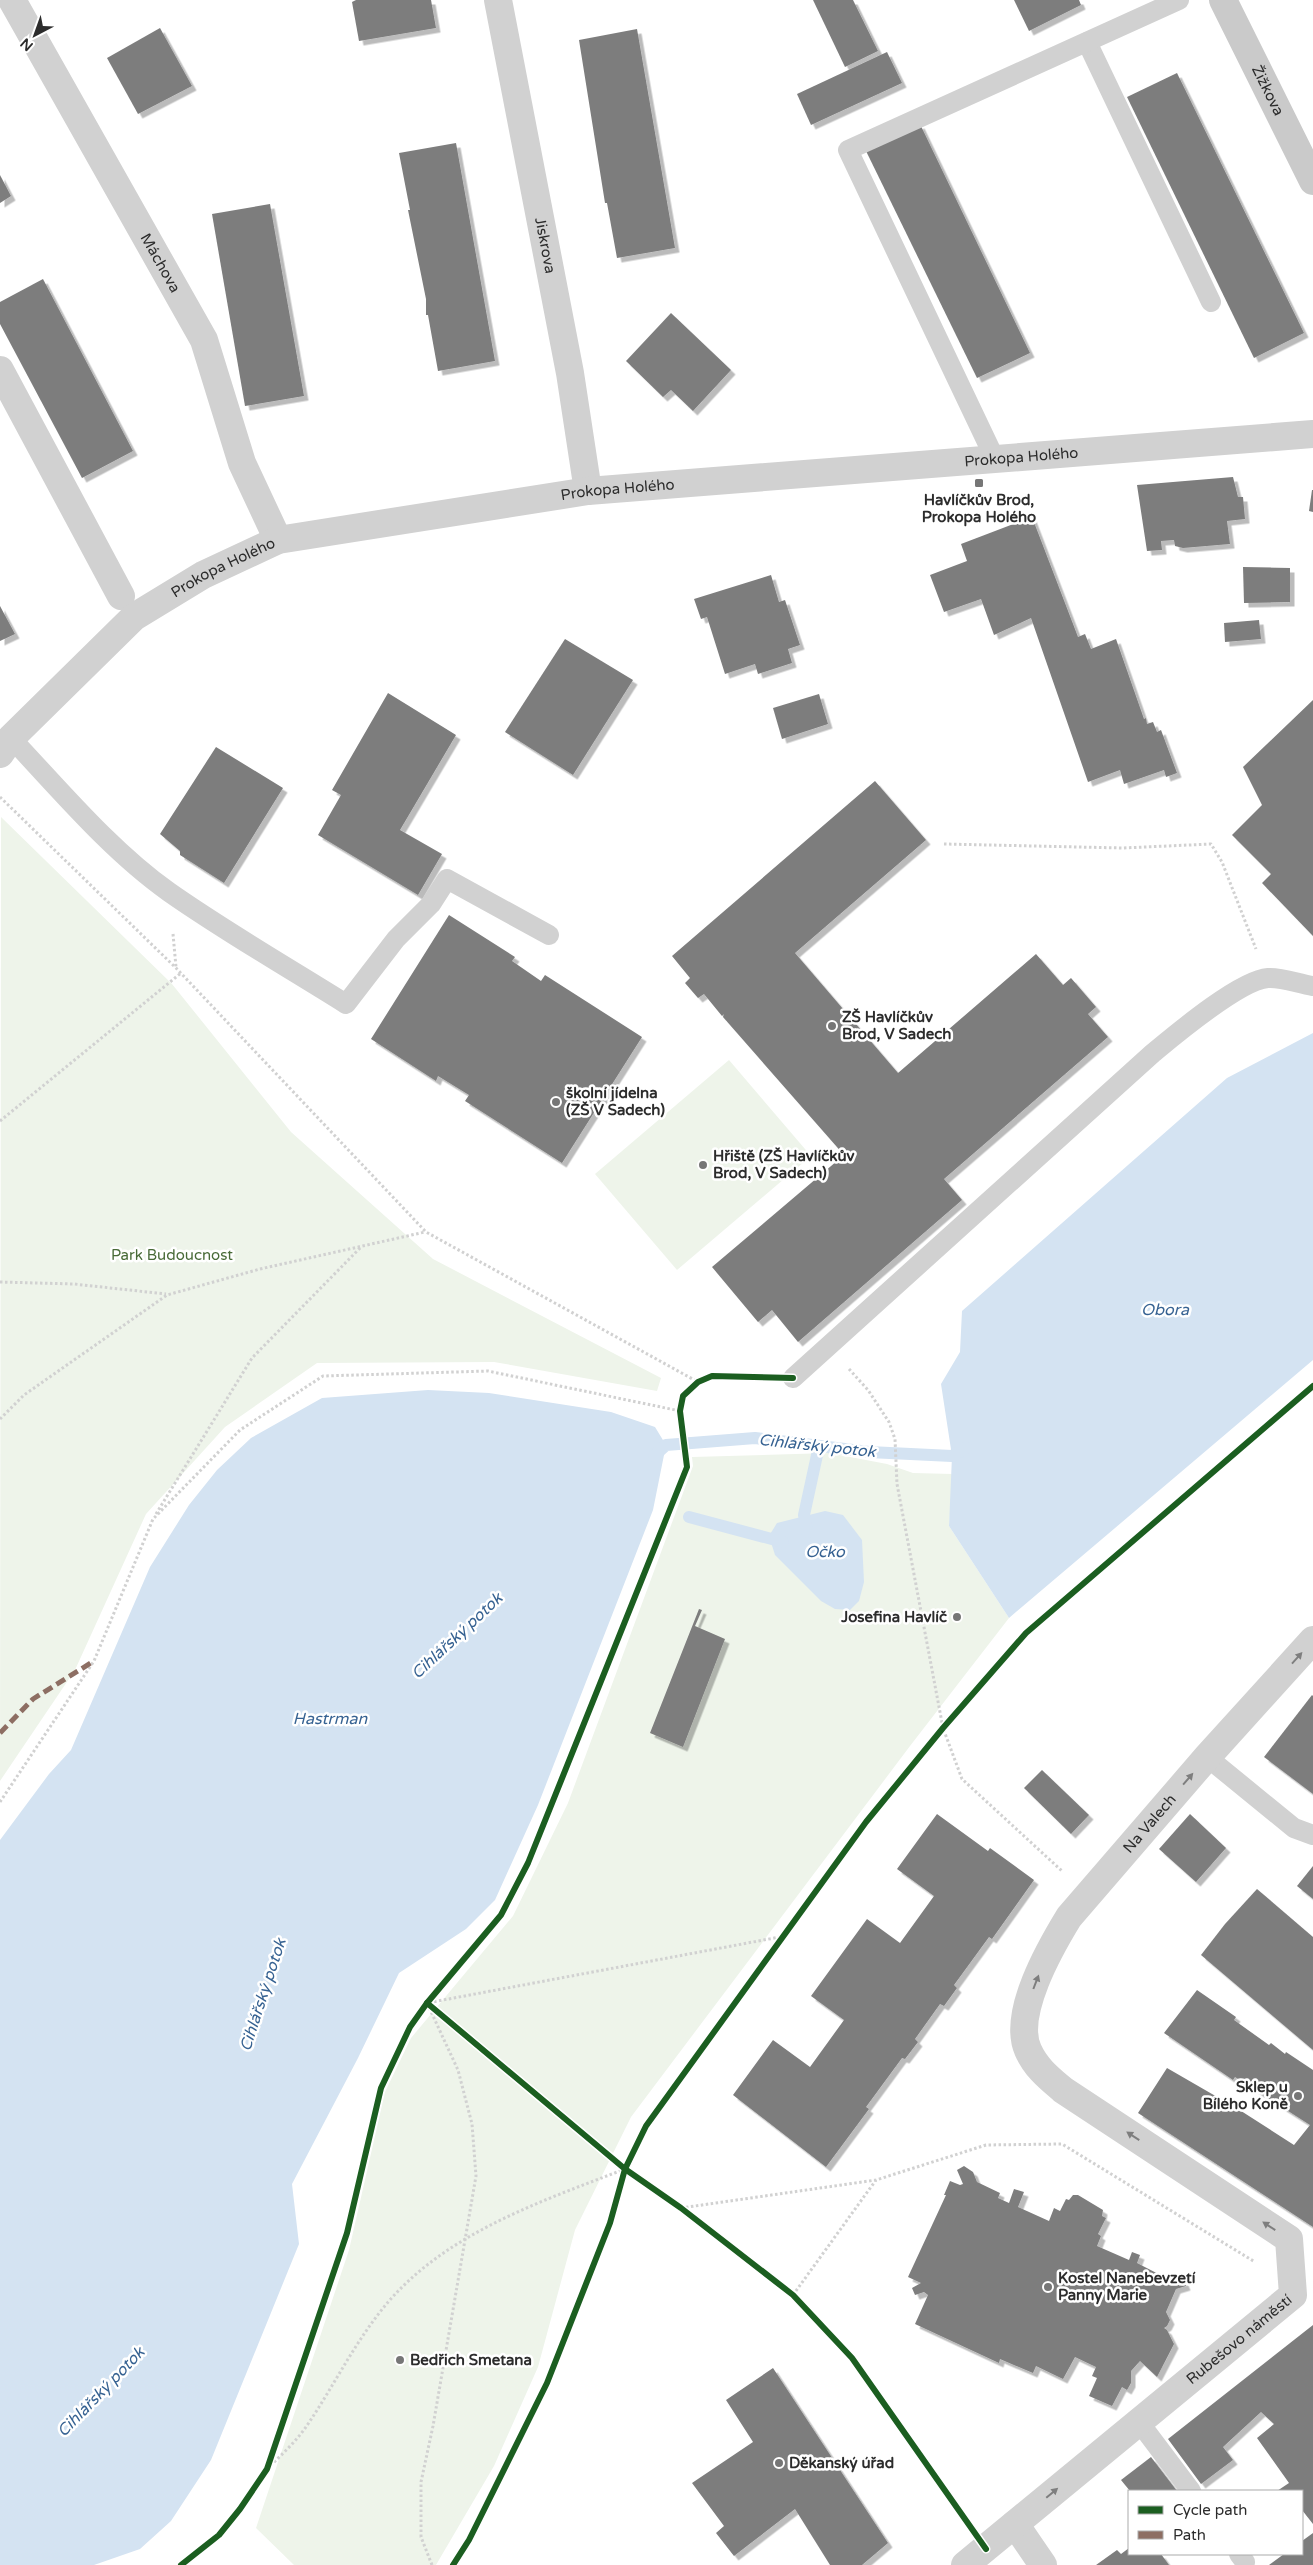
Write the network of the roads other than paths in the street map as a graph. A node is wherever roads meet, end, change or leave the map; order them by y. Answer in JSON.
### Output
{"nodes":[{"id":1,"x":12,"y":0,"type":"edge"},
{"id":2,"x":498,"y":0,"type":"edge"},
{"id":3,"x":1178,"y":0,"type":"edge"},
{"id":4,"x":1223,"y":0,"type":"edge"},
{"id":5,"x":1087,"y":42,"type":"junction"},
{"id":6,"x":1313,"y":182,"type":"edge"},
{"id":7,"x":1211,"y":302,"type":"dead end"},
{"id":8,"x":0,"y":370,"type":"edge"},
{"id":9,"x":1313,"y":434,"type":"edge"},
{"id":10,"x":995,"y":459,"type":"junction"},
{"id":11,"x":588,"y":491,"type":"junction"},
{"id":12,"x":278,"y":540,"type":"junction"},
{"id":13,"x":121,"y":596,"type":"dead end"},
{"id":14,"x":6,"y":746,"type":"edge"},
{"id":15,"x":549,"y":935,"type":"dead end"},
{"id":16,"x":1313,"y":986,"type":"edge"},
{"id":17,"x":793,"y":1378,"type":"dead end"},
{"id":18,"x":1313,"y":1640,"type":"edge"},
{"id":19,"x":1207,"y":1757,"type":"junction"},
{"id":20,"x":1313,"y":1835,"type":"edge"},
{"id":21,"x":1024,"y":2029,"type":"joint"},
{"id":22,"x":1139,"y":2422,"type":"junction"},
{"id":23,"x":1190,"y":2490,"type":"edge"},
{"id":24,"x":1015,"y":2524,"type":"junction"},
{"id":25,"x":966,"y":2565,"type":"edge"},
{"id":26,"x":1043,"y":2565,"type":"edge"}],
"edges":[{"from":1,"to":12,"type":"street","name":"Máchova"},
{"from":2,"to":11,"type":"street","name":"Jiskrova"},
{"from":3,"to":5,"type":"lane"},
{"from":4,"to":6,"type":"main road","name":"Žižkova"},
{"from":5,"to":7,"type":"lane"},
{"from":5,"to":10,"type":"lane"},
{"from":8,"to":13,"type":"street"},
{"from":9,"to":10,"type":"street","name":"Prokopa Holého"},
{"from":10,"to":11,"type":"street","name":"Prokopa Holého"},
{"from":11,"to":12,"type":"street","name":"Prokopa Holého"},
{"from":12,"to":14,"type":"street","name":"Prokopa Holého"},
{"from":14,"to":15,"type":"lane"},
{"from":16,"to":17,"type":"lane"},
{"from":19,"to":18,"type":"street","name":"Na Valech","one_way":true},
{"from":19,"to":20,"type":"lane"},
{"from":21,"to":19,"type":"street","name":"Na Valech","one_way":true},
{"from":22,"to":21,"type":"street","name":"Rubešovo náměstí","one_way":true},
{"from":22,"to":23,"type":"lane"},
{"from":24,"to":22,"type":"street","name":"Rubešovo náměstí","one_way":true},
{"from":24,"to":25,"type":"street","name":"Rubešovo náměstí"},
{"from":24,"to":26,"type":"street"}]}
